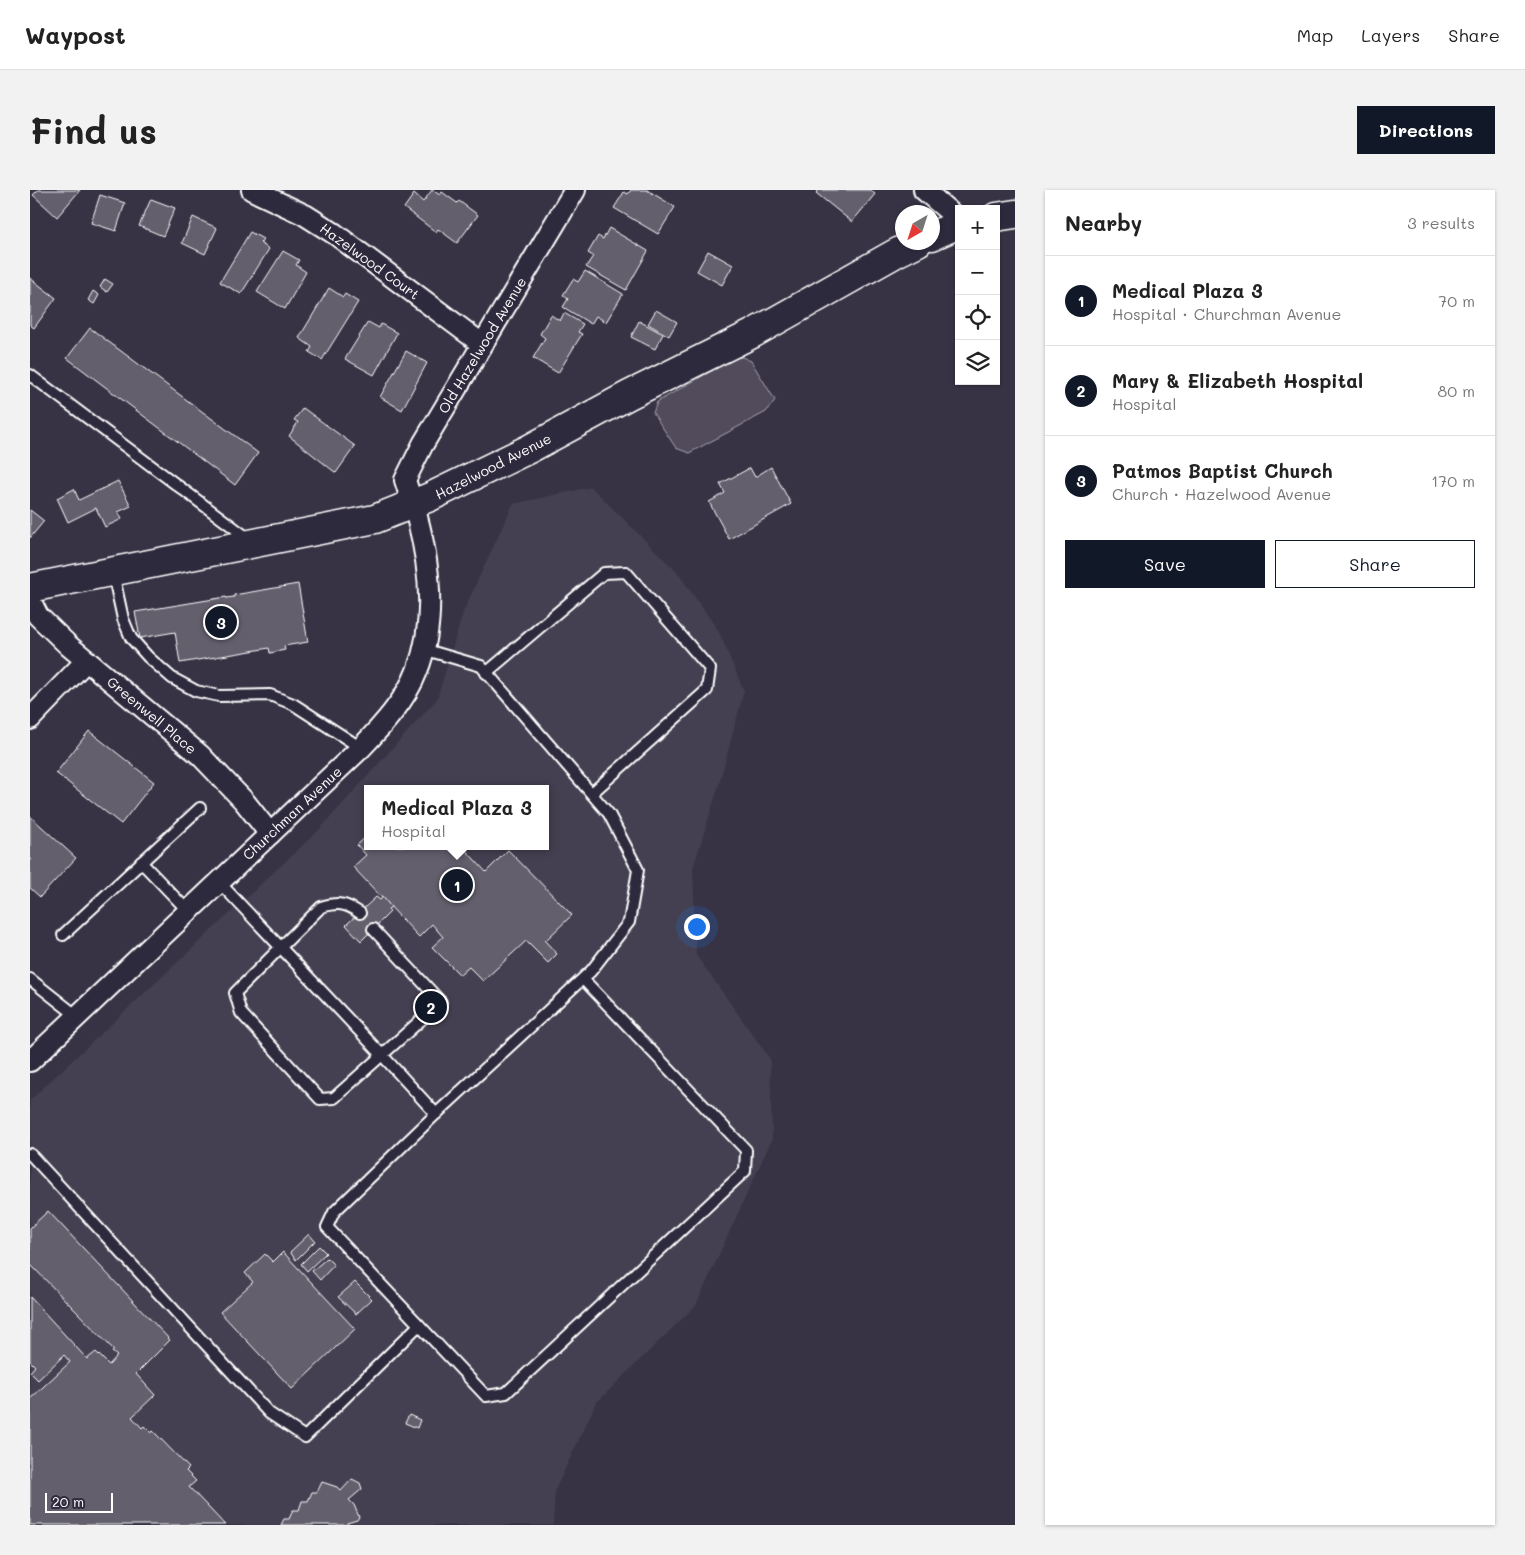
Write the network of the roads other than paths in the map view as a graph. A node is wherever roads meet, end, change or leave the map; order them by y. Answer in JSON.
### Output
{"nodes":[{"id":1,"x":252,"y":190,"type":"edge"},
{"id":2,"x":575,"y":190,"type":"edge"},
{"id":3,"x":924,"y":190,"type":"edge"},
{"id":4,"x":1015,"y":214,"type":"edge"},
{"id":5,"x":1000,"y":216,"type":"edge"},
{"id":6,"x":955,"y":218,"type":"edge"},
{"id":7,"x":955,"y":224,"type":"edge"},
{"id":8,"x":940,"y":232,"type":"edge"},
{"id":9,"x":902,"y":250,"type":"edge"},
{"id":10,"x":482,"y":344,"type":"junction"},
{"id":11,"x":30,"y":375,"type":"edge"},
{"id":12,"x":412,"y":505,"type":"junction"},
{"id":13,"x":254,"y":543,"type":"junction"},
{"id":14,"x":113,"y":572,"type":"junction"},
{"id":15,"x":30,"y":588,"type":"edge"},
{"id":16,"x":30,"y":600,"type":"edge"},
{"id":17,"x":423,"y":649,"type":"junction"},
{"id":18,"x":86,"y":660,"type":"junction"},
{"id":19,"x":486,"y":673,"type":"junction"},
{"id":20,"x":30,"y":719,"type":"edge"},
{"id":21,"x":361,"y":748,"type":"junction"},
{"id":22,"x":592,"y":794,"type":"junction"},
{"id":23,"x":200,"y":808,"type":"dead end"},
{"id":24,"x":270,"y":834,"type":"junction"},
{"id":25,"x":141,"y":862,"type":"junction"},
{"id":26,"x":219,"y":882,"type":"junction"},
{"id":27,"x":188,"y":911,"type":"junction"},
{"id":28,"x":360,"y":913,"type":"dead end"},
{"id":29,"x":373,"y":929,"type":"dead end"},
{"id":30,"x":63,"y":935,"type":"dead end"},
{"id":31,"x":280,"y":947,"type":"junction"},
{"id":32,"x":30,"y":979,"type":"edge"},
{"id":33,"x":583,"y":979,"type":"junction"},
{"id":34,"x":77,"y":1016,"type":"junction"},
{"id":35,"x":382,"y":1055,"type":"junction"},
{"id":36,"x":30,"y":1061,"type":"edge"},
{"id":37,"x":436,"y":1114,"type":"junction"},
{"id":38,"x":32,"y":1160,"type":"edge"},
{"id":39,"x":419,"y":1325,"type":"junction"}],
"edges":[{"from":1,"to":10,"type":"street","name":"Hazelwood Court"},
{"from":2,"to":10,"type":"street","name":"Old Hazelwood Avenue"},
{"from":3,"to":6,"type":"street"},
{"from":4,"to":5,"type":"street"},
{"from":7,"to":8,"type":"street"},
{"from":9,"to":12,"type":"street","name":"Hazelwood Avenue"},
{"from":10,"to":12,"type":"street","name":"Old Hazelwood Avenue"},
{"from":11,"to":13,"type":"lane"},
{"from":12,"to":13,"type":"street","name":"Hazelwood Avenue"},
{"from":12,"to":17,"type":"street","name":"Churchman Avenue"},
{"from":13,"to":14,"type":"street","name":"Hazelwood Avenue"},
{"from":14,"to":15,"type":"street","name":"Hazelwood Avenue"},
{"from":14,"to":21,"type":"lane"},
{"from":16,"to":18,"type":"street","name":"Greenwell Place"},
{"from":17,"to":19,"type":"lane"},
{"from":17,"to":21,"type":"street","name":"Churchman Avenue"},
{"from":18,"to":20,"type":"street"},
{"from":18,"to":24,"type":"street","name":"Greenwell Place"},
{"from":19,"to":22,"type":"lane"},
{"from":19,"to":22,"type":"lane"},
{"from":21,"to":24,"type":"street","name":"Churchman Avenue"},
{"from":22,"to":33,"type":"lane"},
{"from":23,"to":25,"type":"lane"},
{"from":24,"to":26,"type":"street","name":"Churchman Avenue"},
{"from":25,"to":27,"type":"lane"},
{"from":25,"to":30,"type":"lane"},
{"from":26,"to":27,"type":"street","name":"Churchman Avenue"},
{"from":26,"to":31,"type":"lane"},
{"from":27,"to":34,"type":"street","name":"Churchman Avenue"},
{"from":28,"to":31,"type":"lane"},
{"from":29,"to":35,"type":"lane"},
{"from":31,"to":35,"type":"lane"},
{"from":31,"to":35,"type":"lane"},
{"from":32,"to":34,"type":"lane"},
{"from":33,"to":37,"type":"lane"},
{"from":33,"to":39,"type":"lane"},
{"from":34,"to":36,"type":"street","name":"Churchman Avenue"},
{"from":35,"to":37,"type":"lane"},
{"from":37,"to":39,"type":"lane"},
{"from":38,"to":39,"type":"lane"}]}
